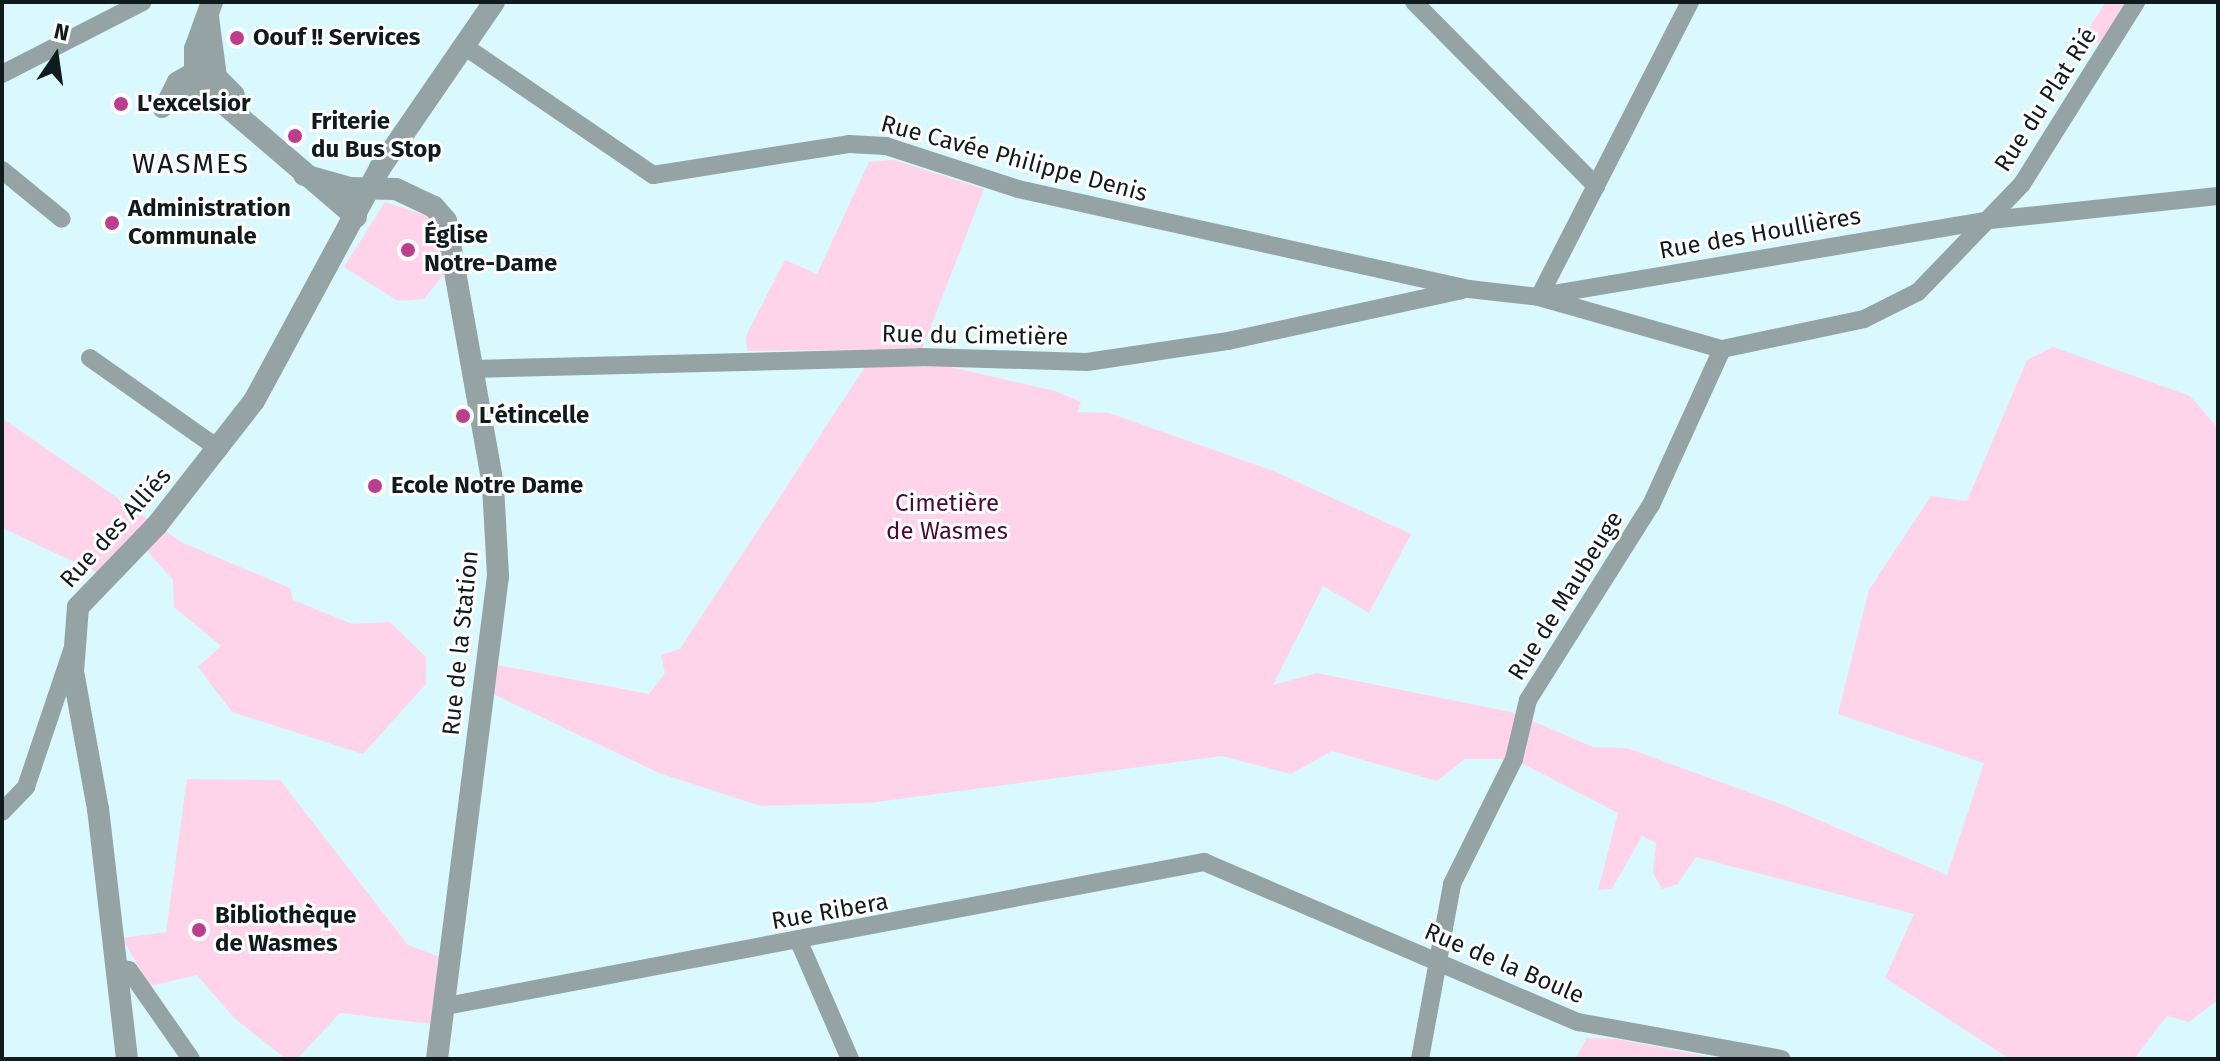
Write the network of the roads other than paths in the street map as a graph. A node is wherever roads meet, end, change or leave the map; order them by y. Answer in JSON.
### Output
{"nodes":[{"id":1,"x":143,"y":2,"type":"edge"},
{"id":2,"x":494,"y":2,"type":"edge"},
{"id":3,"x":1414,"y":2,"type":"edge"},
{"id":4,"x":1690,"y":2,"type":"edge"},
{"id":5,"x":2136,"y":2,"type":"edge"},
{"id":6,"x":210,"y":9,"type":"edge"},
{"id":7,"x":464,"y":46,"type":"junction"},
{"id":8,"x":2,"y":74,"type":"edge"},
{"id":9,"x":2,"y":170,"type":"edge"},
{"id":10,"x":304,"y":175,"type":"junction"},
{"id":11,"x":381,"y":186,"type":"junction"},
{"id":12,"x":1596,"y":186,"type":"junction"},
{"id":13,"x":2218,"y":196,"type":"edge"},
{"id":14,"x":356,"y":217,"type":"junction"},
{"id":15,"x":62,"y":219,"type":"dead end"},
{"id":16,"x":1990,"y":220,"type":"junction"},
{"id":17,"x":1469,"y":289,"type":"junction"},
{"id":18,"x":1539,"y":297,"type":"junction"},
{"id":19,"x":1722,"y":349,"type":"junction"},
{"id":20,"x":90,"y":358,"type":"dead end"},
{"id":21,"x":473,"y":369,"type":"junction"},
{"id":22,"x":219,"y":449,"type":"junction"},
{"id":23,"x":72,"y":650,"type":"junction"},
{"id":24,"x":2,"y":812,"type":"edge"},
{"id":25,"x":1222,"y":867,"type":"joint"},
{"id":26,"x":800,"y":944,"type":"junction"},
{"id":27,"x":1435,"y":962,"type":"junction"},
{"id":28,"x":116,"y":967,"type":"junction"},
{"id":29,"x":446,"y":1006,"type":"junction"},
{"id":30,"x":127,"y":1059,"type":"edge"},
{"id":31,"x":191,"y":1059,"type":"edge"},
{"id":32,"x":437,"y":1059,"type":"edge"},
{"id":33,"x":850,"y":1059,"type":"edge"},
{"id":34,"x":1420,"y":1059,"type":"edge"},
{"id":35,"x":1782,"y":1059,"type":"edge"}],
"edges":[{"from":1,"to":8,"type":"street"},
{"from":2,"to":7,"type":"street"},
{"from":3,"to":12,"type":"street"},
{"from":4,"to":12,"type":"street"},
{"from":5,"to":16,"type":"street","name":"Rue du Plat Rié"},
{"from":6,"to":10,"type":"street"},
{"from":7,"to":11,"type":"street"},
{"from":7,"to":17,"type":"street","name":"Rue Cavée Philippe Denis"},
{"from":9,"to":15,"type":"street"},
{"from":10,"to":11,"type":"street"},
{"from":10,"to":14,"type":"street"},
{"from":11,"to":14,"type":"street","name":"Rue des Alliés"},
{"from":11,"to":21,"type":"street","name":"Rue de la Station"},
{"from":12,"to":18,"type":"street"},
{"from":13,"to":16,"type":"street","name":"Rue des Houllières"},
{"from":14,"to":22,"type":"street","name":"Rue des Alliés"},
{"from":16,"to":18,"type":"street","name":"Rue des Houllières"},
{"from":16,"to":19,"type":"street","name":"Rue du Plat Rié"},
{"from":17,"to":18,"type":"street","name":"Rue Cavée Philippe Denis"},
{"from":17,"to":21,"type":"street","name":"Rue du Cimetière"},
{"from":18,"to":19,"type":"street"},
{"from":19,"to":27,"type":"street","name":"Rue de Maubeuge"},
{"from":20,"to":22,"type":"street"},
{"from":21,"to":29,"type":"street","name":"Rue de la Station"},
{"from":22,"to":23,"type":"street","name":"Rue des Alliés"},
{"from":23,"to":24,"type":"street"},
{"from":23,"to":28,"type":"street","name":"Rue des Alliés"},
{"from":25,"to":26,"type":"street","name":"Rue Ribera"},
{"from":25,"to":27,"type":"street","name":"Rue de la Boule"},
{"from":26,"to":29,"type":"street","name":"Rue Ribera"},
{"from":26,"to":33,"type":"street"},
{"from":27,"to":34,"type":"street","name":"Rue de Maubeuge"},
{"from":27,"to":35,"type":"street","name":"Rue de la Boule"},
{"from":28,"to":30,"type":"street","name":"Rue des Alliés"},
{"from":28,"to":31,"type":"street"},
{"from":29,"to":32,"type":"street","name":"Rue de la Station"}]}
